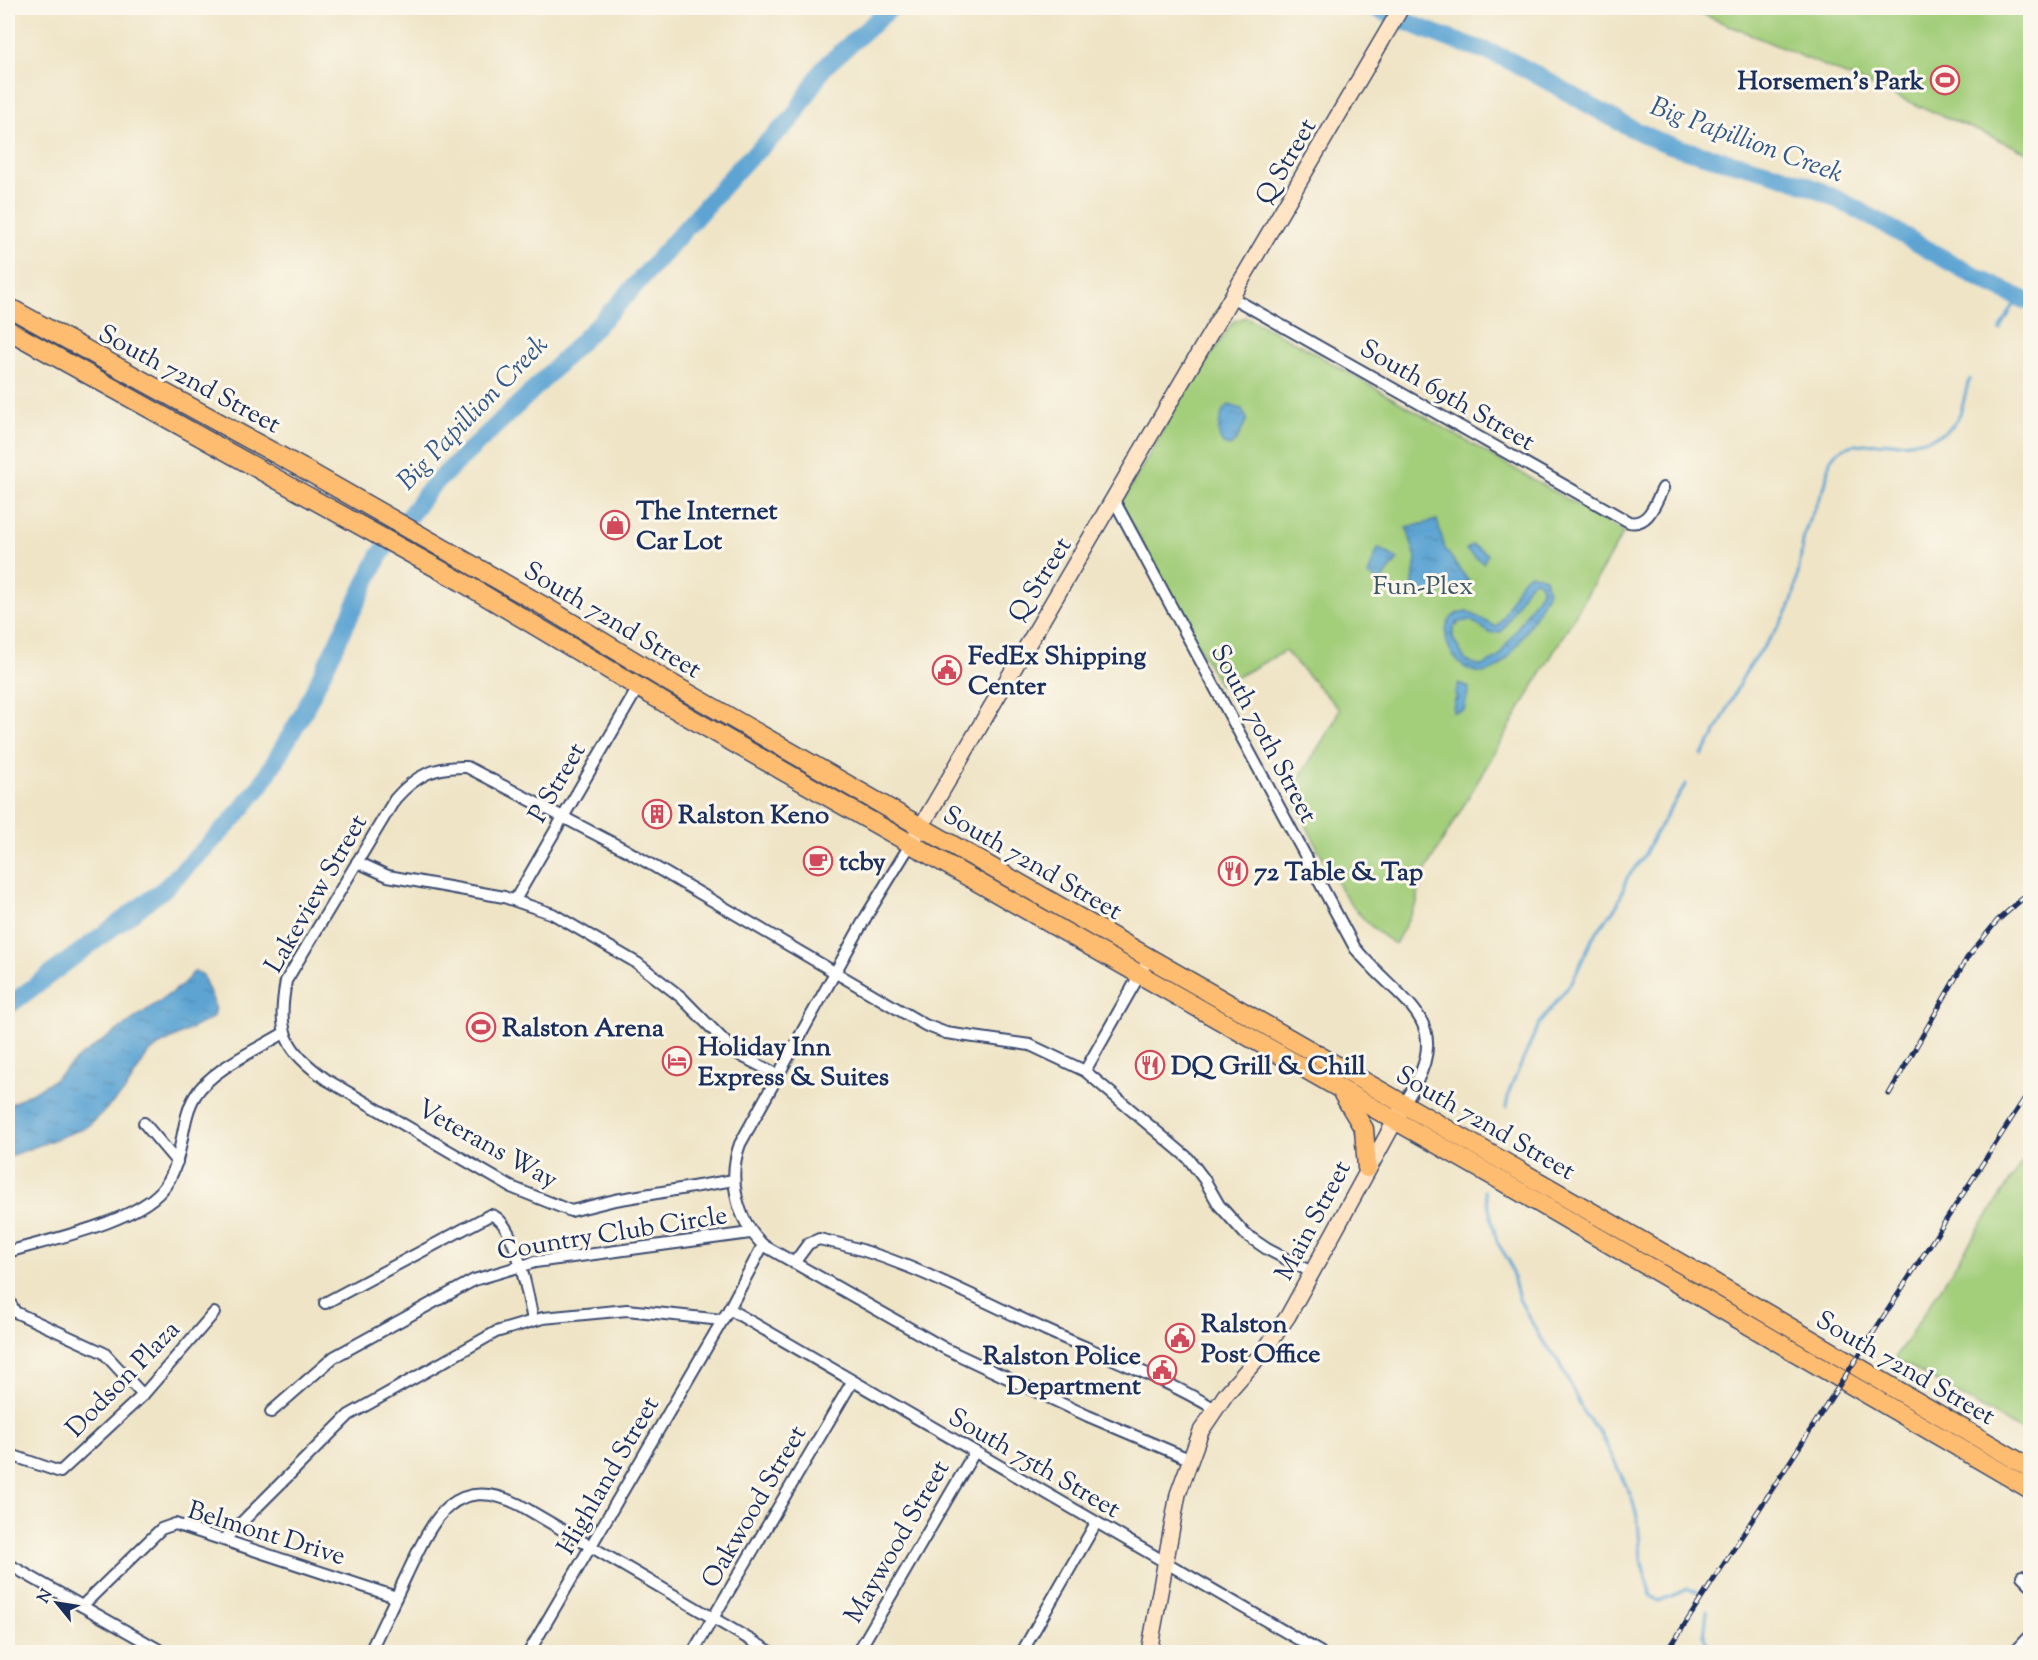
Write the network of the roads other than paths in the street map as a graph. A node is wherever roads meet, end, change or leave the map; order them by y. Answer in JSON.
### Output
{"nodes":[{"id":1,"x":1401,"y":8,"type":"edge"},
{"id":2,"x":1233,"y":298,"type":"junction"},
{"id":3,"x":8,"y":307,"type":"edge"},
{"id":4,"x":8,"y":330,"type":"edge"},
{"id":5,"x":1663,"y":488,"type":"dead end"},
{"id":6,"x":1114,"y":500,"type":"junction"},
{"id":7,"x":639,"y":686,"type":"junction"},
{"id":8,"x":726,"y":715,"type":"junction"},
{"id":9,"x":562,"y":816,"type":"junction"},
{"id":10,"x":921,"y":827,"type":"junction"},
{"id":11,"x":910,"y":844,"type":"junction"},
{"id":12,"x":357,"y":862,"type":"junction"},
{"id":13,"x":515,"y":900,"type":"junction"},
{"id":14,"x":1149,"y":958,"type":"junction"},
{"id":15,"x":836,"y":972,"type":"junction"},
{"id":16,"x":1139,"y":975,"type":"junction"},
{"id":17,"x":284,"y":1033,"type":"junction"},
{"id":18,"x":1085,"y":1071,"type":"junction"},
{"id":19,"x":778,"y":1075,"type":"junction"},
{"id":20,"x":1340,"y":1090,"type":"junction"},
{"id":21,"x":1404,"y":1104,"type":"junction"},
{"id":22,"x":1394,"y":1122,"type":"junction"},
{"id":23,"x":144,"y":1124,"type":"dead end"},
{"id":24,"x":177,"y":1162,"type":"junction"},
{"id":25,"x":1367,"y":1168,"type":"junction"},
{"id":26,"x":734,"y":1180,"type":"junction"},
{"id":27,"x":750,"y":1233,"type":"junction"},
{"id":28,"x":763,"y":1245,"type":"junction"},
{"id":29,"x":8,"y":1252,"type":"edge"},
{"id":30,"x":794,"y":1263,"type":"junction"},
{"id":31,"x":520,"y":1266,"type":"junction"},
{"id":32,"x":1312,"y":1273,"type":"junction"},
{"id":33,"x":8,"y":1299,"type":"edge"},
{"id":34,"x":325,"y":1303,"type":"dead end"},
{"id":35,"x":729,"y":1309,"type":"junction"},
{"id":36,"x":214,"y":1313,"type":"dead end"},
{"id":37,"x":533,"y":1320,"type":"junction"},
{"id":38,"x":722,"y":1320,"type":"junction"},
{"id":39,"x":852,"y":1382,"type":"junction"},
{"id":40,"x":143,"y":1395,"type":"junction"},
{"id":41,"x":1215,"y":1409,"type":"junction"},
{"id":42,"x":271,"y":1412,"type":"dead end"},
{"id":43,"x":974,"y":1452,"type":"junction"},
{"id":44,"x":8,"y":1454,"type":"edge"},
{"id":45,"x":1189,"y":1459,"type":"junction"},
{"id":46,"x":2031,"y":1468,"type":"edge"},
{"id":47,"x":2031,"y":1489,"type":"edge"},
{"id":48,"x":1096,"y":1523,"type":"junction"},
{"id":49,"x":225,"y":1539,"type":"junction"},
{"id":50,"x":591,"y":1548,"type":"junction"},
{"id":51,"x":1166,"y":1563,"type":"junction"},
{"id":52,"x":8,"y":1564,"type":"edge"},
{"id":53,"x":396,"y":1597,"type":"junction"},
{"id":54,"x":82,"y":1606,"type":"junction"},
{"id":55,"x":713,"y":1619,"type":"junction"},
{"id":56,"x":2031,"y":1635,"type":"edge"},
{"id":57,"x":163,"y":1653,"type":"edge"},
{"id":58,"x":370,"y":1653,"type":"edge"},
{"id":59,"x":529,"y":1653,"type":"edge"},
{"id":60,"x":693,"y":1653,"type":"edge"},
{"id":61,"x":771,"y":1653,"type":"edge"},
{"id":62,"x":858,"y":1653,"type":"edge"},
{"id":63,"x":1022,"y":1653,"type":"edge"},
{"id":64,"x":1149,"y":1653,"type":"edge"},
{"id":65,"x":1320,"y":1653,"type":"edge"},
{"id":66,"x":2014,"y":1653,"type":"edge"}],
"edges":[{"from":1,"to":2,"type":"main road","name":"Q Street"},
{"from":2,"to":5,"type":"street","name":"South 69th Street"},
{"from":2,"to":6,"type":"main road","name":"Q Street"},
{"from":3,"to":8,"type":"main road","name":"South 72nd Street"},
{"from":4,"to":7,"type":"main road","name":"South 72nd Street"},
{"from":6,"to":10,"type":"main road","name":"Q Street"},
{"from":6,"to":21,"type":"street","name":"South 70th Street"},
{"from":7,"to":8,"type":"main road"},
{"from":7,"to":9,"type":"street","name":"P Street"},
{"from":7,"to":11,"type":"main road","name":"South 72nd Street"},
{"from":8,"to":10,"type":"main road","name":"South 72nd Street"},
{"from":9,"to":12,"type":"street","name":"Lakeview Street"},
{"from":9,"to":13,"type":"street","name":"P Street"},
{"from":9,"to":15,"type":"street"},
{"from":10,"to":11,"type":"main road","name":"Q Street"},
{"from":10,"to":14,"type":"main road","name":"South 72nd Street"},
{"from":11,"to":15,"type":"street","name":"Q Street"},
{"from":11,"to":16,"type":"main road","name":"South 72nd Street"},
{"from":12,"to":13,"type":"street"},
{"from":12,"to":17,"type":"street","name":"Lakeview Street"},
{"from":13,"to":19,"type":"street"},
{"from":14,"to":16,"type":"street"},
{"from":14,"to":21,"type":"main road","name":"South 72nd Street"},
{"from":15,"to":18,"type":"street"},
{"from":15,"to":19,"type":"street","name":"Q Street"},
{"from":16,"to":18,"type":"street"},
{"from":16,"to":20,"type":"main road","name":"South 72nd Street"},
{"from":17,"to":24,"type":"street"},
{"from":17,"to":26,"type":"street","name":"Veterans Way"},
{"from":18,"to":32,"type":"street"},
{"from":19,"to":26,"type":"street","name":"Q Street"},
{"from":20,"to":22,"type":"main road","name":"South 72nd Street"},
{"from":20,"to":25,"type":"main road"},
{"from":21,"to":22,"type":"main road","name":"Main Street"},
{"from":21,"to":46,"type":"main road","name":"South 72nd Street"},
{"from":22,"to":25,"type":"main road","name":"Main Street"},
{"from":22,"to":47,"type":"main road","name":"South 72nd Street"},
{"from":23,"to":24,"type":"street"},
{"from":24,"to":29,"type":"street"},
{"from":25,"to":32,"type":"main road","name":"Main Street"},
{"from":26,"to":27,"type":"street","name":"Q Street"},
{"from":27,"to":28,"type":"street","name":"Q Street"},
{"from":27,"to":31,"type":"street","name":"Country Club Circle"},
{"from":28,"to":30,"type":"street","name":"Q Street"},
{"from":28,"to":35,"type":"street","name":"Highland Street"},
{"from":30,"to":41,"type":"street"},
{"from":30,"to":45,"type":"street","name":"Q Street"},
{"from":31,"to":34,"type":"street"},
{"from":31,"to":37,"type":"street"},
{"from":31,"to":42,"type":"street","name":"Country Club Circle"},
{"from":32,"to":41,"type":"main road","name":"Main Street"},
{"from":33,"to":40,"type":"street"},
{"from":35,"to":38,"type":"street","name":"Highland Street"},
{"from":35,"to":39,"type":"street","name":"South 75th Street"},
{"from":36,"to":40,"type":"street","name":"Dodson Plaza"},
{"from":37,"to":38,"type":"street"},
{"from":37,"to":49,"type":"street"},
{"from":38,"to":50,"type":"street","name":"Highland Street"},
{"from":39,"to":43,"type":"street","name":"South 75th Street"},
{"from":39,"to":55,"type":"street","name":"Oakwood Street"},
{"from":40,"to":44,"type":"street","name":"Dodson Plaza"},
{"from":41,"to":45,"type":"main road","name":"Main Street"},
{"from":43,"to":48,"type":"street","name":"South 75th Street"},
{"from":43,"to":62,"type":"street","name":"Maywood Street"},
{"from":45,"to":51,"type":"main road","name":"Main Street"},
{"from":48,"to":51,"type":"street","name":"South 75th Street"},
{"from":48,"to":63,"type":"street"},
{"from":49,"to":53,"type":"street","name":"Belmont Drive"},
{"from":49,"to":54,"type":"street","name":"Belmont Drive"},
{"from":50,"to":53,"type":"street"},
{"from":50,"to":55,"type":"street"},
{"from":50,"to":59,"type":"street","name":"Highland Street"},
{"from":51,"to":64,"type":"main road","name":"Main Street"},
{"from":51,"to":65,"type":"street","name":"South 75th Street"},
{"from":52,"to":54,"type":"street"},
{"from":53,"to":58,"type":"street"},
{"from":54,"to":57,"type":"street"},
{"from":55,"to":60,"type":"street","name":"Oakwood Street"},
{"from":55,"to":61,"type":"street"},
{"from":56,"to":66,"type":"street"}]}
